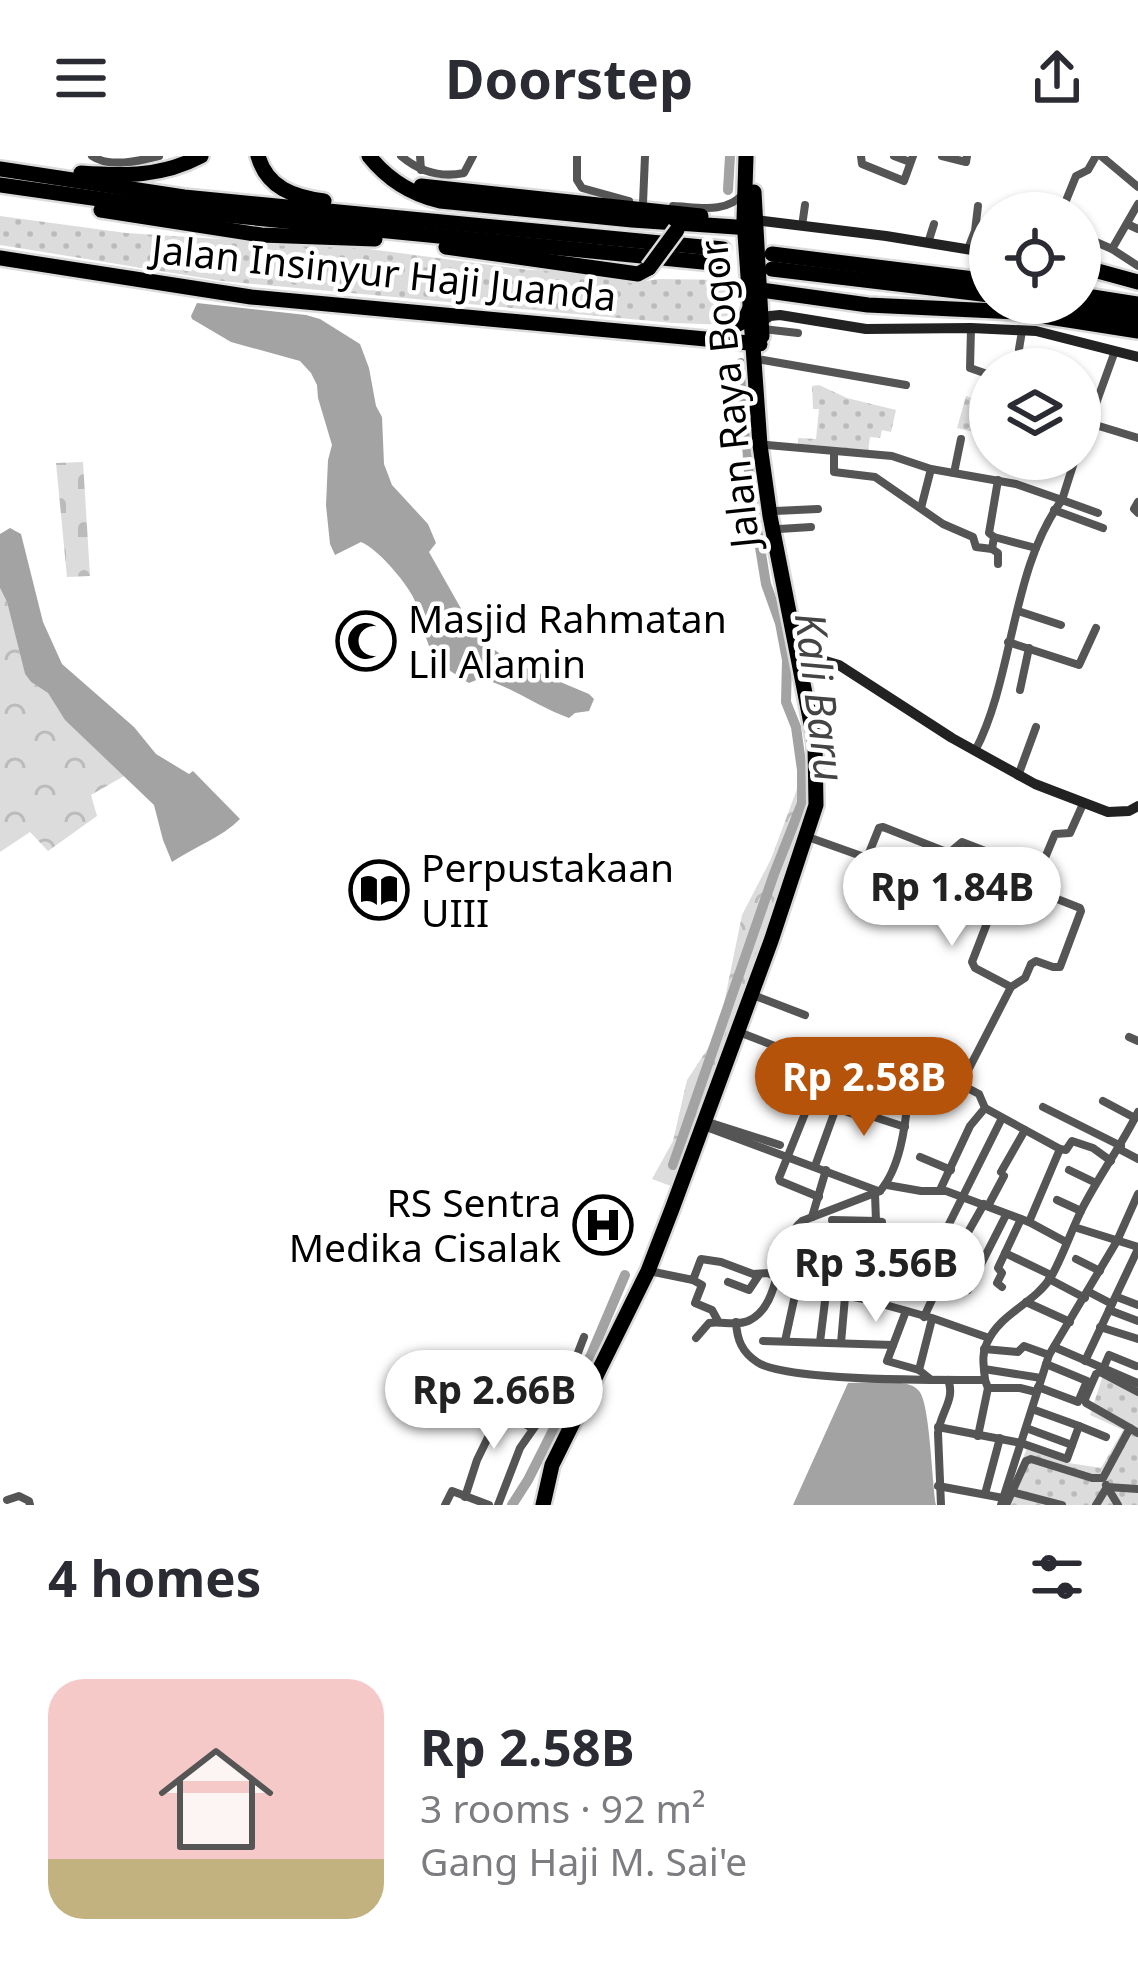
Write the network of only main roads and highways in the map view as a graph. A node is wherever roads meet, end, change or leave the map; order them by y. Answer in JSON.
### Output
{"nodes":[{"id":1,"x":201,"y":156,"type":"edge"},
{"id":2,"x":258,"y":156,"type":"edge"},
{"id":3,"x":369,"y":156,"type":"edge"},
{"id":4,"x":381,"y":156,"type":"edge"},
{"id":5,"x":750,"y":156,"type":"edge"},
{"id":6,"x":0,"y":169,"type":"edge"},
{"id":7,"x":0,"y":187,"type":"edge"},
{"id":8,"x":747,"y":212,"type":"junction"},
{"id":9,"x":441,"y":221,"type":"junction"},
{"id":10,"x":722,"y":226,"type":"junction"},
{"id":11,"x":679,"y":227,"type":"junction"},
{"id":12,"x":969,"y":249,"type":"edge"},
{"id":13,"x":0,"y":253,"type":"edge"},
{"id":14,"x":1101,"y":272,"type":"edge"},
{"id":15,"x":760,"y":275,"type":"junction"},
{"id":16,"x":1138,"y":279,"type":"edge"},
{"id":17,"x":969,"y":280,"type":"edge"},
{"id":18,"x":969,"y":293,"type":"edge"},
{"id":19,"x":1101,"y":298,"type":"edge"},
{"id":20,"x":1138,"y":304,"type":"edge"},
{"id":21,"x":751,"y":307,"type":"junction"},
{"id":22,"x":1101,"y":319,"type":"edge"},
{"id":23,"x":1136,"y":328,"type":"edge"},
{"id":24,"x":718,"y":336,"type":"junction"},
{"id":25,"x":759,"y":338,"type":"junction"},
{"id":26,"x":1138,"y":357,"type":"edge"},
{"id":27,"x":754,"y":376,"type":"junction"},
{"id":28,"x":803,"y":662,"type":"junction"},
{"id":29,"x":1138,"y":806,"type":"edge"},
{"id":30,"x":761,"y":979,"type":"junction"},
{"id":31,"x":579,"y":1409,"type":"junction"},
{"id":32,"x":547,"y":1505,"type":"edge"}],
"edges":[{"from":1,"to":6,"type":"highway"},
{"from":2,"to":9,"type":"highway"},
{"from":3,"to":11,"type":"highway"},
{"from":4,"to":8,"type":"highway"},
{"from":5,"to":8,"type":"highway","name":"Jalan Raya Bogor"},
{"from":6,"to":9,"type":"highway"},
{"from":7,"to":9,"type":"highway"},
{"from":7,"to":11,"type":"highway","bridge":true},
{"from":8,"to":10,"type":"highway"},
{"from":8,"to":12,"type":"main road"},
{"from":8,"to":15,"type":"highway","name":"Jalan Raya Bogor"},
{"from":10,"to":11,"type":"highway"},
{"from":10,"to":15,"type":"highway"},
{"from":13,"to":24,"type":"highway","name":"Jalan Insinyur Haji Juanda"},
{"from":14,"to":16,"type":"highway"},
{"from":15,"to":17,"type":"highway"},
{"from":15,"to":18,"type":"highway"},
{"from":15,"to":21,"type":"highway","name":"Jalan Raya Bogor"},
{"from":15,"to":23,"type":"highway"},
{"from":15,"to":25,"type":"highway"},
{"from":19,"to":20,"type":"highway"},
{"from":21,"to":24,"type":"highway"},
{"from":21,"to":25,"type":"highway","name":"Jalan Raya Bogor"},
{"from":22,"to":23,"type":"highway"},
{"from":24,"to":25,"type":"highway","name":"Jalan Insinyur Haji Juanda"},
{"from":24,"to":27,"type":"highway"},
{"from":25,"to":26,"type":"main road"},
{"from":25,"to":27,"type":"highway","name":"Jalan Raya Bogor"},
{"from":25,"to":28,"type":"highway","name":"Jalan Raya Bogor"},
{"from":27,"to":28,"type":"highway","name":"Jalan Raya Bogor"},
{"from":28,"to":29,"type":"main road"},
{"from":28,"to":30,"type":"highway","name":"Jalan Raya Bogor"},
{"from":30,"to":31,"type":"highway","name":"Jalan Raya Bogor"},
{"from":30,"to":31,"type":"highway","name":"Jalan Raya Bogor"},
{"from":31,"to":32,"type":"highway","name":"Jalan Raya Bogor"}]}
